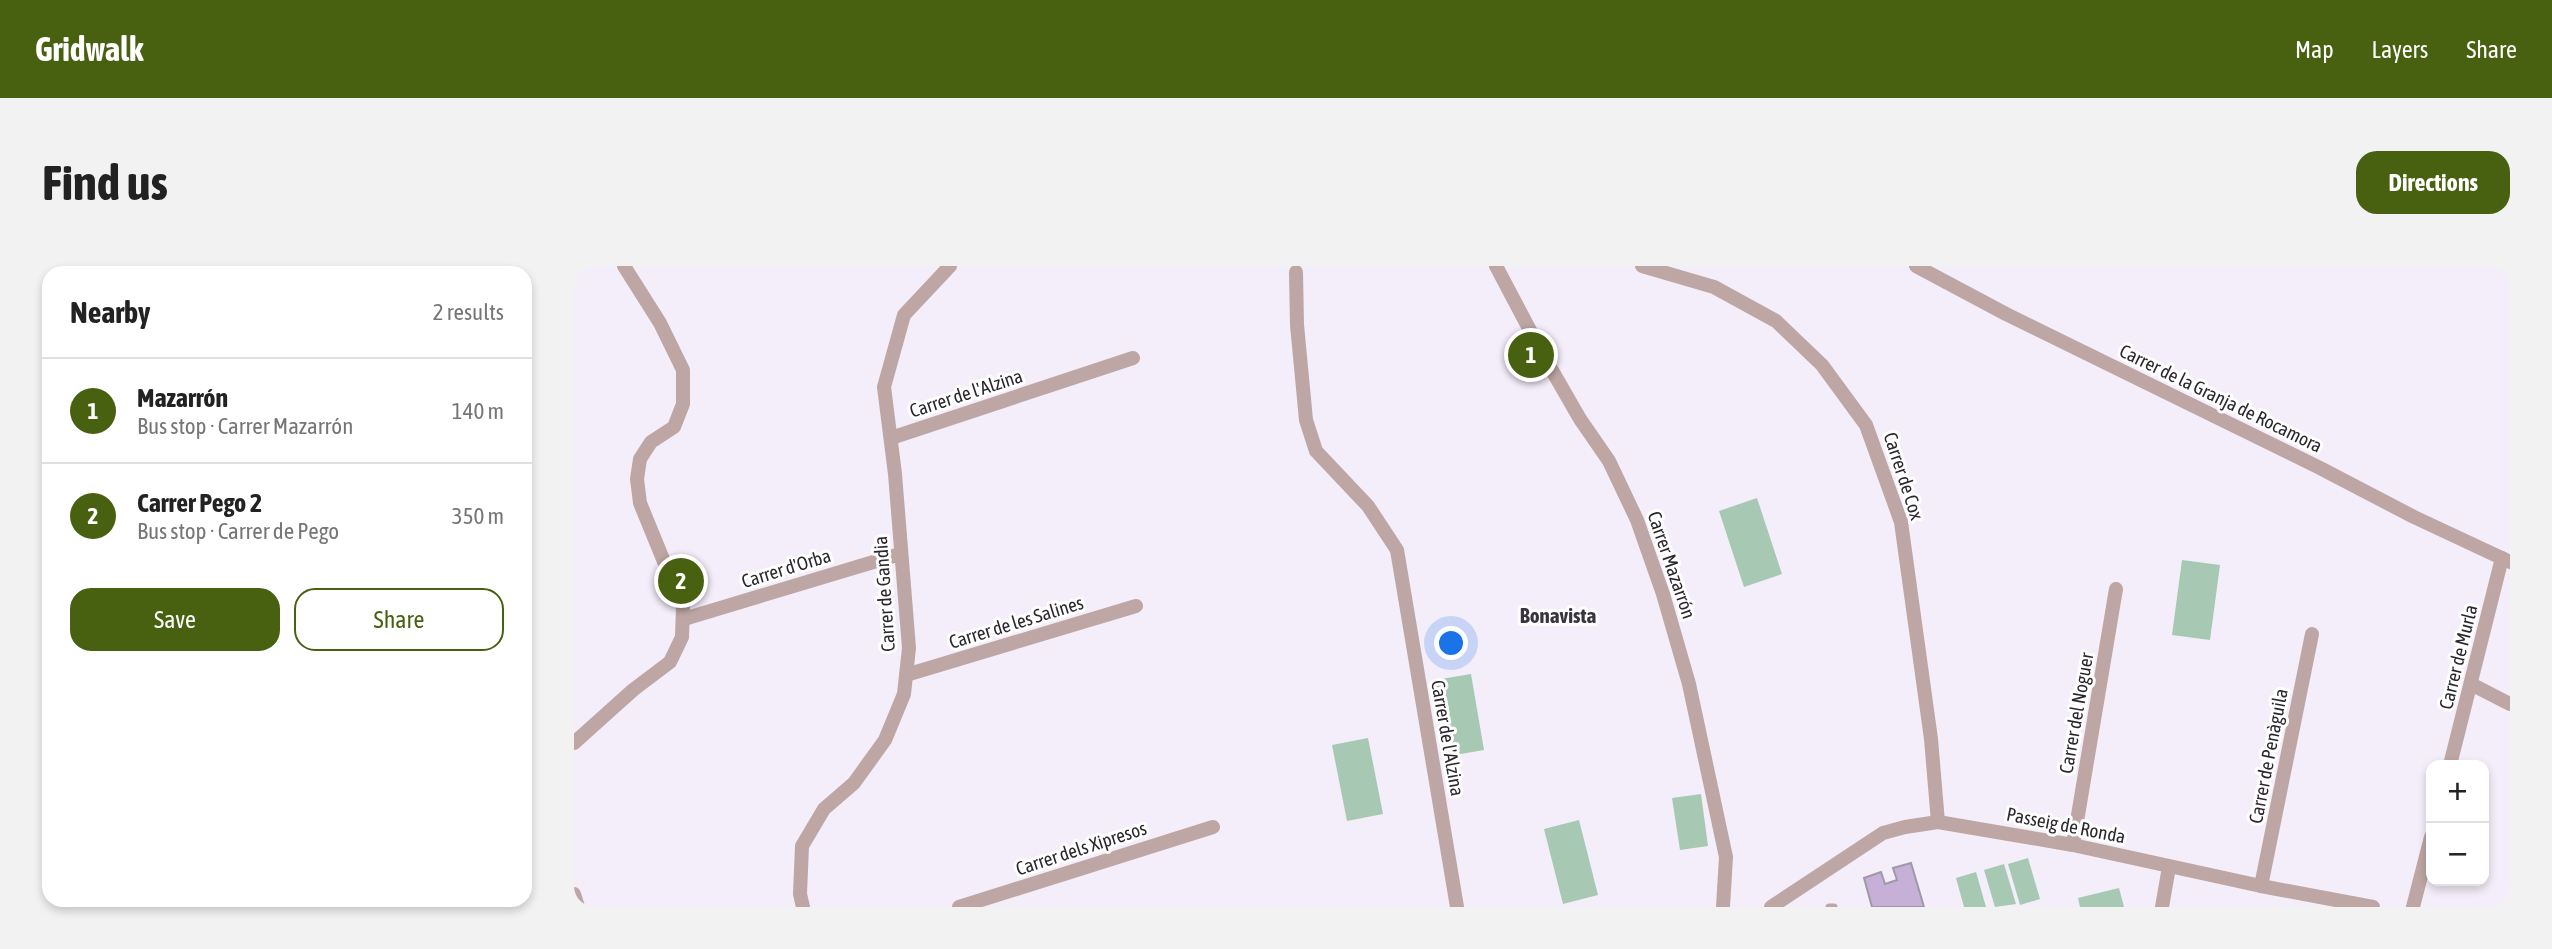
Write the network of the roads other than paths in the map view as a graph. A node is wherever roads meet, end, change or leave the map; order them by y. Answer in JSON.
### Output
{"nodes":[{"id":1,"x":624,"y":266,"type":"edge"},
{"id":2,"x":950,"y":266,"type":"edge"},
{"id":3,"x":1496,"y":266,"type":"edge"},
{"id":4,"x":1642,"y":266,"type":"edge"},
{"id":5,"x":1916,"y":266,"type":"edge"},
{"id":6,"x":1296,"y":272,"type":"dead end"},
{"id":7,"x":1133,"y":358,"type":"dead end"},
{"id":8,"x":891,"y":438,"type":"junction"},
{"id":9,"x":900,"y":554,"type":"junction"},
{"id":10,"x":2506,"y":560,"type":"edge"},
{"id":11,"x":2116,"y":589,"type":"dead end"},
{"id":12,"x":1136,"y":606,"type":"dead end"},
{"id":13,"x":684,"y":619,"type":"junction"},
{"id":14,"x":2312,"y":634,"type":"dead end"},
{"id":15,"x":906,"y":675,"type":"junction"},
{"id":16,"x":2471,"y":684,"type":"junction"},
{"id":17,"x":2510,"y":704,"type":"edge"},
{"id":18,"x":574,"y":743,"type":"edge"},
{"id":19,"x":2451,"y":760,"type":"edge"},
{"id":20,"x":1938,"y":822,"type":"junction"},
{"id":21,"x":1213,"y":827,"type":"dead end"},
{"id":22,"x":2073,"y":845,"type":"junction"},
{"id":23,"x":2426,"y":856,"type":"edge"},
{"id":24,"x":2169,"y":867,"type":"junction"},
{"id":25,"x":2261,"y":886,"type":"junction"},
{"id":26,"x":574,"y":894,"type":"edge"},
{"id":27,"x":578,"y":907,"type":"edge"},
{"id":28,"x":803,"y":907,"type":"edge"},
{"id":29,"x":959,"y":907,"type":"edge"},
{"id":30,"x":1457,"y":907,"type":"edge"},
{"id":31,"x":1723,"y":907,"type":"edge"},
{"id":32,"x":1771,"y":907,"type":"edge"},
{"id":33,"x":2162,"y":907,"type":"edge"},
{"id":34,"x":2372,"y":907,"type":"edge"},
{"id":35,"x":2413,"y":907,"type":"edge"}],
"edges":[{"from":1,"to":13,"type":"street"},
{"from":2,"to":8,"type":"street","name":"Carrer de Gandia"},
{"from":3,"to":31,"type":"street","name":"Carrer Mazarrón"},
{"from":4,"to":20,"type":"street","name":"Carrer de Cox"},
{"from":5,"to":10,"type":"street","name":"Carrer de la Granja de Rocamora"},
{"from":6,"to":30,"type":"street","name":"Carrer de l'Alzina"},
{"from":7,"to":8,"type":"street","name":"Carrer de l'Alzina"},
{"from":8,"to":9,"type":"street","name":"Carrer de Gandia"},
{"from":9,"to":13,"type":"street","name":"Carrer d'Orba"},
{"from":9,"to":15,"type":"street","name":"Carrer de Gandia"},
{"from":10,"to":16,"type":"street","name":"Carrer de Murla"},
{"from":11,"to":22,"type":"street","name":"Carrer del Noguer"},
{"from":12,"to":15,"type":"street","name":"Carrer de les Salines"},
{"from":13,"to":18,"type":"street"},
{"from":14,"to":25,"type":"street","name":"Carrer de Penàguila"},
{"from":15,"to":28,"type":"street","name":"Carrer de Gandia"},
{"from":16,"to":17,"type":"street"},
{"from":16,"to":19,"type":"street","name":"Carrer de Murla"},
{"from":20,"to":22,"type":"street","name":"Passeig de Ronda"},
{"from":20,"to":32,"type":"street","name":"Passeig de Ronda"},
{"from":21,"to":29,"type":"street","name":"Carrer dels Xipresos"},
{"from":22,"to":24,"type":"street","name":"Passeig de Ronda"},
{"from":23,"to":35,"type":"street"},
{"from":24,"to":25,"type":"street","name":"Passeig de Ronda"},
{"from":24,"to":33,"type":"street"},
{"from":25,"to":34,"type":"street","name":"Passeig de Ronda"},
{"from":26,"to":27,"type":"street"}]}
